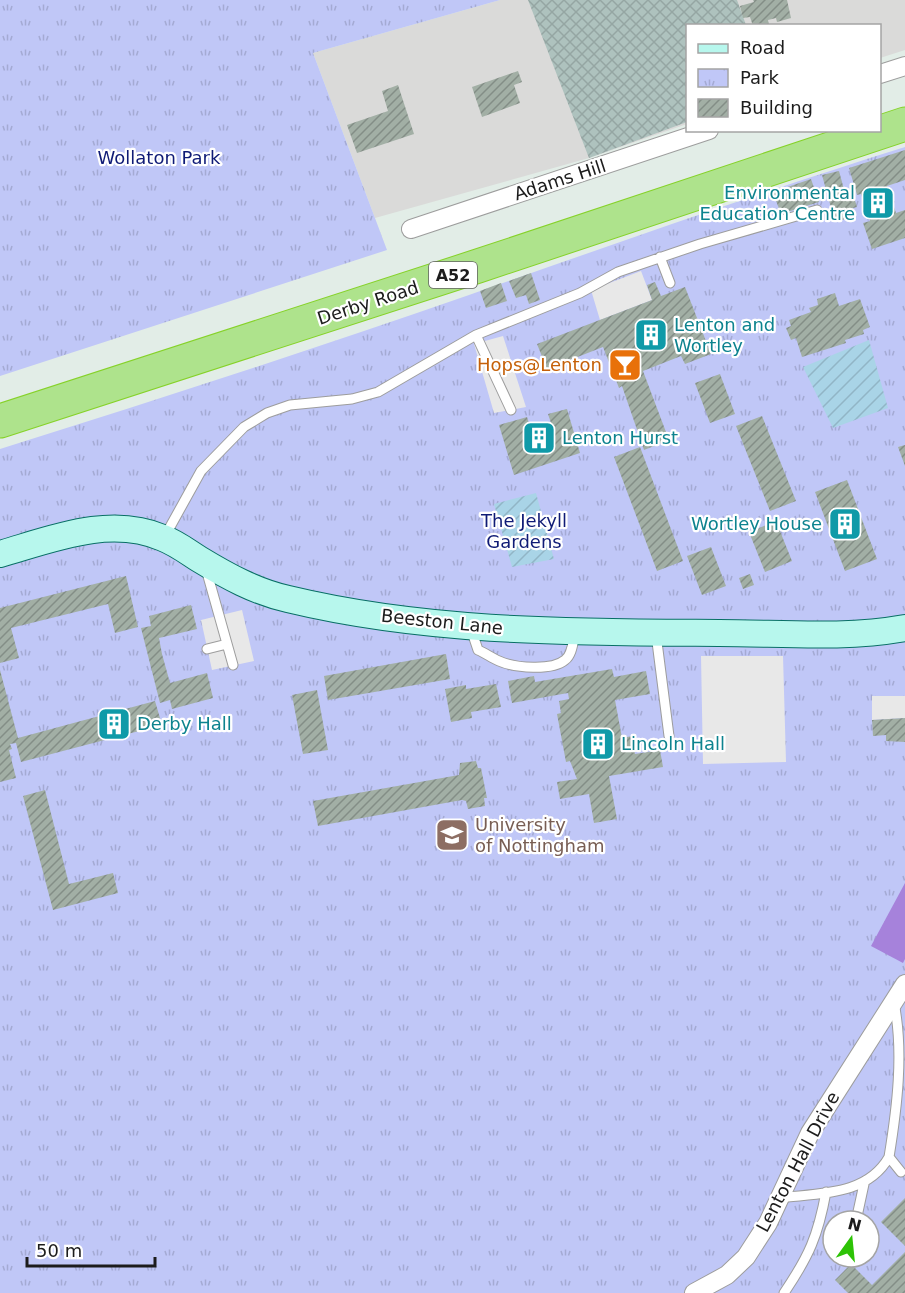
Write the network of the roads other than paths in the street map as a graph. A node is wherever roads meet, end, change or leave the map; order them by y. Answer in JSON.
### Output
{"nodes":[{"id":1,"x":905,"y":66,"type":"edge"},
{"id":2,"x":881,"y":73,"type":"edge"},
{"id":3,"x":905,"y":124,"type":"edge"},
{"id":4,"x":703,"y":132,"type":"edge"},
{"id":5,"x":881,"y":132,"type":"edge"},
{"id":6,"x":881,"y":132,"type":"edge"},
{"id":7,"x":817,"y":210,"type":"dead end"},
{"id":8,"x":411,"y":229,"type":"dead end"},
{"id":9,"x":660,"y":257,"type":"junction"},
{"id":10,"x":670,"y":284,"type":"dead end"},
{"id":11,"x":476,"y":336,"type":"junction"},
{"id":12,"x":511,"y":410,"type":"dead end"},
{"id":13,"x":0,"y":421,"type":"edge"},
{"id":14,"x":164,"y":538,"type":"junction"},
{"id":15,"x":0,"y":554,"type":"edge"},
{"id":16,"x":204,"y":562,"type":"junction"},
{"id":17,"x":470,"y":627,"type":"junction"},
{"id":18,"x":905,"y":628,"type":"edge"},
{"id":19,"x":575,"y":632,"type":"junction"},
{"id":20,"x":656,"y":633,"type":"junction"},
{"id":21,"x":227,"y":644,"type":"junction"},
{"id":22,"x":207,"y":649,"type":"dead end"},
{"id":23,"x":233,"y":665,"type":"dead end"},
{"id":24,"x":669,"y":736,"type":"dead end"},
{"id":25,"x":905,"y":984,"type":"edge"},
{"id":26,"x":894,"y":1000,"type":"junction"},
{"id":27,"x":889,"y":1157,"type":"junction"},
{"id":28,"x":901,"y":1172,"type":"dead end"},
{"id":29,"x":864,"y":1184,"type":"junction"},
{"id":30,"x":826,"y":1192,"type":"junction"},
{"id":31,"x":779,"y":1198,"type":"junction"},
{"id":32,"x":859,"y":1209,"type":"edge"},
{"id":33,"x":694,"y":1293,"type":"edge"},
{"id":34,"x":784,"y":1293,"type":"edge"}],
"edges":[{"from":1,"to":2,"type":"street"},
{"from":3,"to":5,"type":"highway","name":"Derby Road","number":"A52"},
{"from":4,"to":8,"type":"street","name":"Adams Hill"},
{"from":6,"to":13,"type":"highway","name":"Derby Road","number":"A52"},
{"from":7,"to":9,"type":"lane"},
{"from":9,"to":10,"type":"lane"},
{"from":9,"to":11,"type":"lane"},
{"from":11,"to":12,"type":"lane"},
{"from":11,"to":14,"type":"lane"},
{"from":14,"to":15,"type":"street","name":"Beeston Lane"},
{"from":14,"to":16,"type":"street","name":"Beeston Lane"},
{"from":16,"to":17,"type":"street","name":"Beeston Lane"},
{"from":16,"to":21,"type":"lane"},
{"from":17,"to":19,"type":"street","name":"Beeston Lane"},
{"from":17,"to":19,"type":"lane"},
{"from":18,"to":20,"type":"street","name":"Beeston Lane"},
{"from":19,"to":20,"type":"street","name":"Beeston Lane"},
{"from":20,"to":24,"type":"lane"},
{"from":21,"to":22,"type":"lane"},
{"from":21,"to":23,"type":"lane"},
{"from":25,"to":26,"type":"street","name":"Lenton Hall Drive"},
{"from":26,"to":27,"type":"lane"},
{"from":26,"to":31,"type":"street","name":"Lenton Hall Drive"},
{"from":27,"to":28,"type":"lane"},
{"from":27,"to":29,"type":"lane"},
{"from":29,"to":30,"type":"lane"},
{"from":29,"to":32,"type":"lane"},
{"from":30,"to":31,"type":"lane"},
{"from":30,"to":34,"type":"lane"},
{"from":31,"to":33,"type":"street","name":"Lenton Hall Drive"}]}
